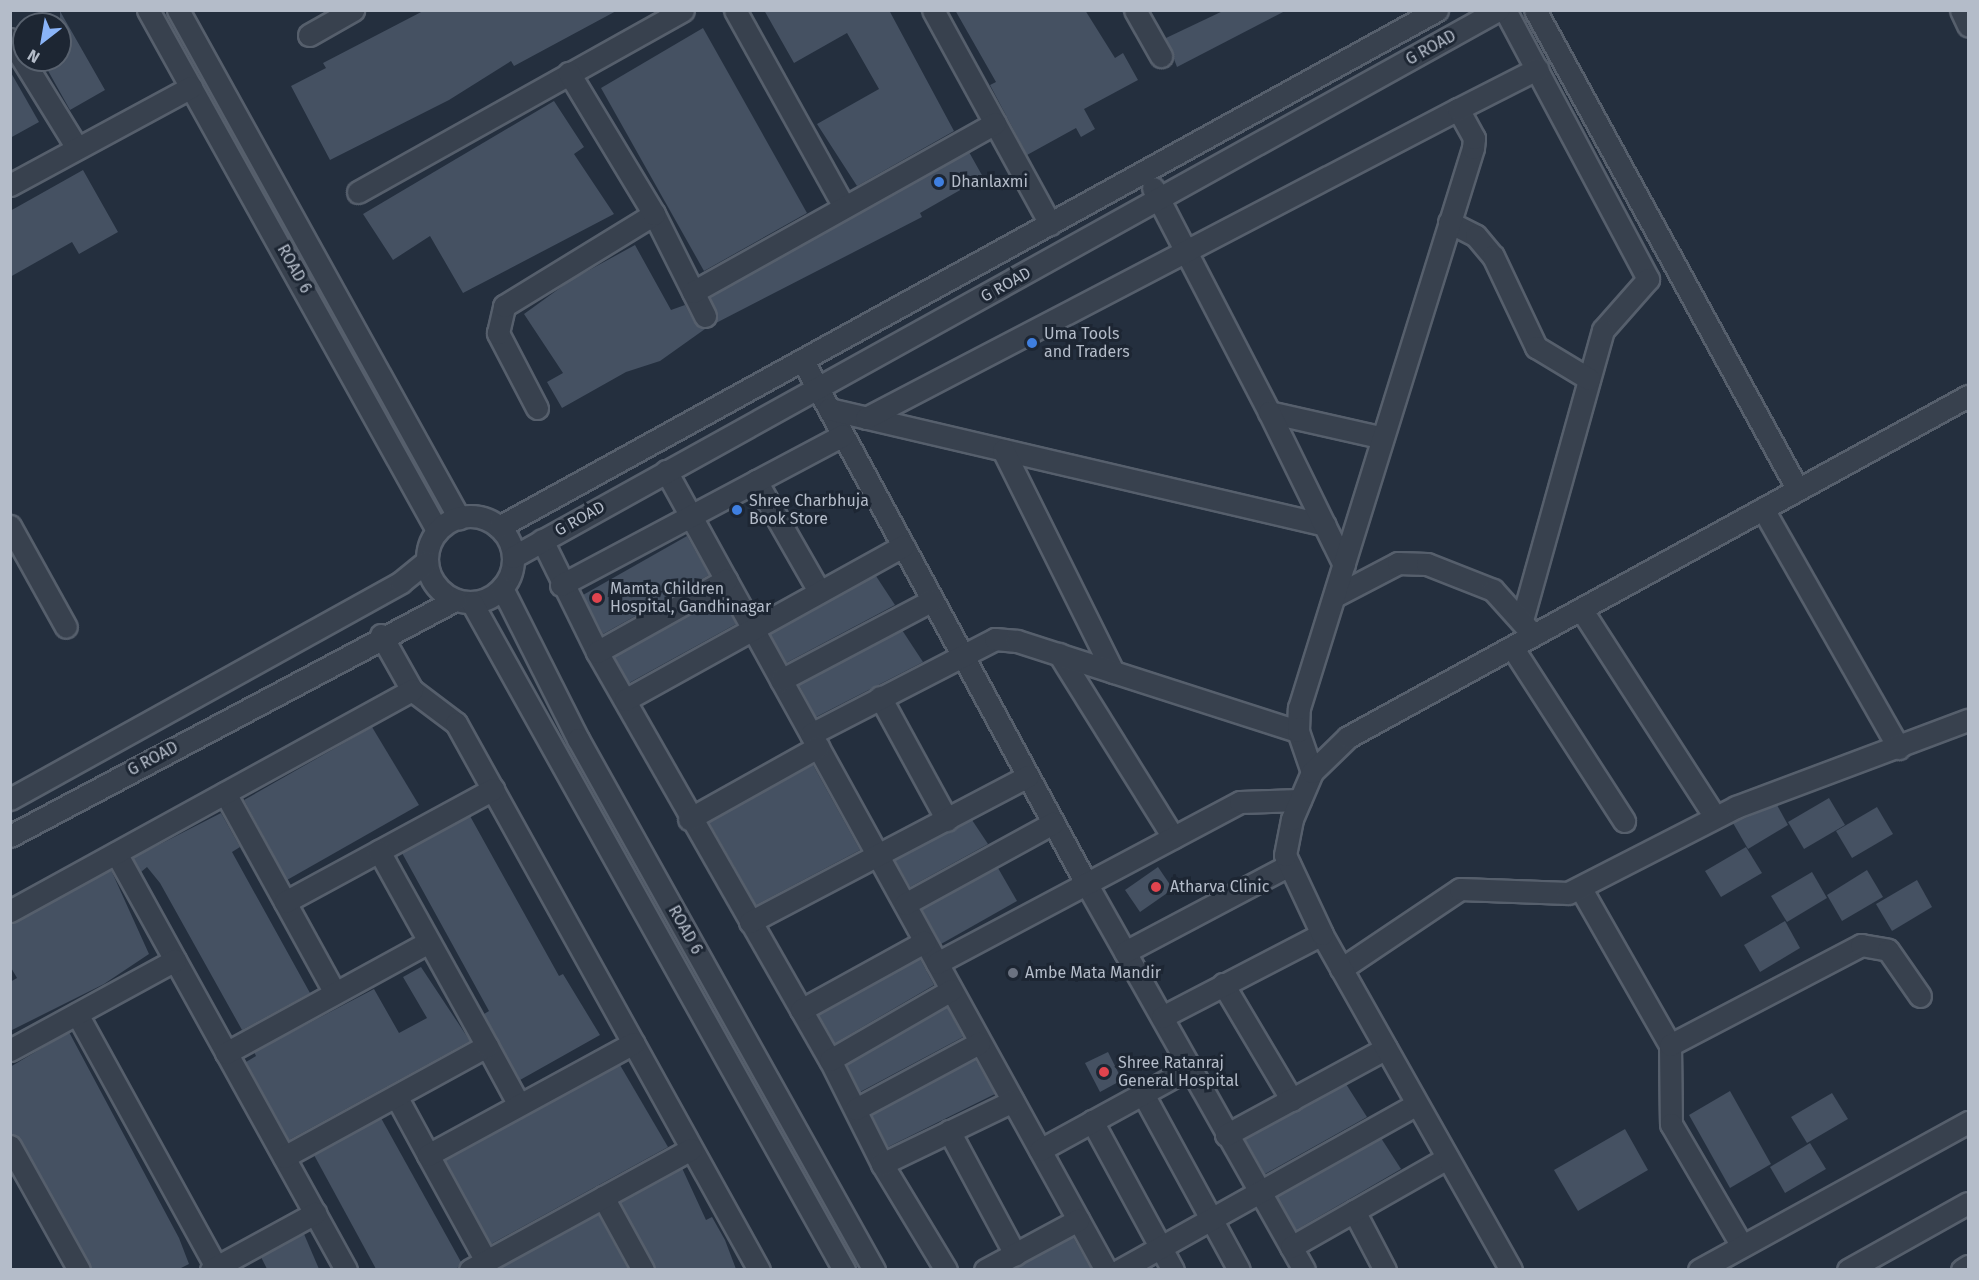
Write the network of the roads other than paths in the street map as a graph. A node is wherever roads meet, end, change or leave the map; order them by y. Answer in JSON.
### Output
{"nodes":[{"id":1,"x":148,"y":10,"type":"edge"},
{"id":2,"x":178,"y":10,"type":"edge"},
{"id":3,"x":353,"y":10,"type":"edge"},
{"id":4,"x":683,"y":10,"type":"edge"},
{"id":5,"x":735,"y":10,"type":"edge"},
{"id":6,"x":933,"y":10,"type":"edge"},
{"id":7,"x":1135,"y":10,"type":"edge"},
{"id":8,"x":1437,"y":10,"type":"edge"},
{"id":9,"x":1498,"y":10,"type":"edge"},
{"id":10,"x":1505,"y":10,"type":"edge"},
{"id":11,"x":1534,"y":10,"type":"edge"},
{"id":12,"x":1961,"y":10,"type":"edge"},
{"id":13,"x":1968,"y":25,"type":"edge"},
{"id":14,"x":309,"y":35,"type":"dead end"},
{"id":15,"x":10,"y":39,"type":"edge"},
{"id":16,"x":1161,"y":56,"type":"dead end"},
{"id":17,"x":1537,"y":69,"type":"junction"},
{"id":18,"x":569,"y":73,"type":"junction"},
{"id":19,"x":191,"y":87,"type":"junction"},
{"id":20,"x":1458,"y":109,"type":"junction"},
{"id":21,"x":995,"y":123,"type":"junction"},
{"id":22,"x":77,"y":148,"type":"junction"},
{"id":23,"x":1144,"y":172,"type":"junction"},
{"id":24,"x":10,"y":185,"type":"edge"},
{"id":25,"x":358,"y":192,"type":"dead end"},
{"id":26,"x":1159,"y":200,"type":"junction"},
{"id":27,"x":844,"y":207,"type":"junction"},
{"id":28,"x":654,"y":214,"type":"junction"},
{"id":29,"x":1449,"y":222,"type":"junction"},
{"id":30,"x":1050,"y":224,"type":"junction"},
{"id":31,"x":1186,"y":252,"type":"junction"},
{"id":32,"x":693,"y":291,"type":"junction"},
{"id":33,"x":705,"y":316,"type":"dead end"},
{"id":34,"x":803,"y":361,"type":"junction"},
{"id":35,"x":1589,"y":379,"type":"junction"},
{"id":36,"x":817,"y":387,"type":"junction"},
{"id":37,"x":1968,"y":396,"type":"edge"},
{"id":38,"x":537,"y":408,"type":"dead end"},
{"id":39,"x":829,"y":409,"type":"junction"},
{"id":40,"x":1269,"y":412,"type":"junction"},
{"id":41,"x":866,"y":418,"type":"junction"},
{"id":42,"x":843,"y":435,"type":"junction"},
{"id":43,"x":1379,"y":437,"type":"junction"},
{"id":44,"x":1003,"y":450,"type":"junction"},
{"id":45,"x":666,"y":471,"type":"junction"},
{"id":46,"x":756,"y":481,"type":"junction"},
{"id":47,"x":1798,"y":490,"type":"junction"},
{"id":48,"x":1763,"y":509,"type":"junction"},
{"id":49,"x":690,"y":516,"type":"junction"},
{"id":50,"x":459,"y":518,"type":"junction"},
{"id":51,"x":1324,"y":525,"type":"junction"},
{"id":52,"x":10,"y":526,"type":"edge"},
{"id":53,"x":499,"y":527,"type":"junction"},
{"id":54,"x":437,"y":530,"type":"junction"},
{"id":55,"x":542,"y":540,"type":"junction"},
{"id":56,"x":903,"y":546,"type":"junction"},
{"id":57,"x":513,"y":557,"type":"junction"},
{"id":58,"x":426,"y":562,"type":"junction"},
{"id":59,"x":1344,"y":565,"type":"junction"},
{"id":60,"x":726,"y":580,"type":"junction"},
{"id":61,"x":561,"y":585,"type":"junction"},
{"id":62,"x":502,"y":588,"type":"junction"},
{"id":63,"x":819,"y":591,"type":"junction"},
{"id":64,"x":1335,"y":596,"type":"junction"},
{"id":65,"x":464,"y":601,"type":"junction"},
{"id":66,"x":932,"y":601,"type":"junction"},
{"id":67,"x":1581,"y":609,"type":"junction"},
{"id":68,"x":752,"y":626,"type":"junction"},
{"id":69,"x":66,"y":627,"type":"dead end"},
{"id":70,"x":1527,"y":629,"type":"junction"},
{"id":71,"x":381,"y":635,"type":"junction"},
{"id":72,"x":1512,"y":647,"type":"junction"},
{"id":73,"x":597,"y":652,"type":"junction"},
{"id":74,"x":962,"y":654,"type":"junction"},
{"id":75,"x":1059,"y":654,"type":"junction"},
{"id":76,"x":1113,"y":672,"type":"junction"},
{"id":77,"x":781,"y":680,"type":"junction"},
{"id":78,"x":412,"y":690,"type":"junction"},
{"id":79,"x":880,"y":697,"type":"junction"},
{"id":80,"x":625,"y":700,"type":"junction"},
{"id":81,"x":1968,"y":720,"type":"edge"},
{"id":82,"x":1298,"y":731,"type":"junction"},
{"id":83,"x":814,"y":740,"type":"junction"},
{"id":84,"x":1899,"y":748,"type":"junction"},
{"id":85,"x":1312,"y":772,"type":"junction"},
{"id":86,"x":1028,"y":776,"type":"junction"},
{"id":87,"x":493,"y":789,"type":"junction"},
{"id":88,"x":225,"y":793,"type":"junction"},
{"id":89,"x":10,"y":799,"type":"edge"},
{"id":90,"x":1300,"y":800,"type":"junction"},
{"id":91,"x":1715,"y":817,"type":"junction"},
{"id":92,"x":689,"y":819,"type":"junction"},
{"id":93,"x":947,"y":820,"type":"junction"},
{"id":94,"x":1624,"y":821,"type":"dead end"},
{"id":95,"x":1053,"y":823,"type":"junction"},
{"id":96,"x":10,"y":836,"type":"edge"},
{"id":97,"x":1173,"y":837,"type":"junction"},
{"id":98,"x":379,"y":851,"type":"junction"},
{"id":99,"x":116,"y":853,"type":"junction"},
{"id":100,"x":879,"y":857,"type":"junction"},
{"id":101,"x":1289,"y":865,"type":"junction"},
{"id":102,"x":1086,"y":883,"type":"junction"},
{"id":103,"x":1581,"y":889,"type":"junction"},
{"id":104,"x":285,"y":902,"type":"junction"},
{"id":105,"x":905,"y":904,"type":"junction"},
{"id":106,"x":10,"y":910,"type":"edge"},
{"id":107,"x":750,"y":922,"type":"junction"},
{"id":108,"x":1322,"y":934,"type":"junction"},
{"id":109,"x":429,"y":942,"type":"junction"},
{"id":110,"x":924,"y":942,"type":"junction"},
{"id":111,"x":1125,"y":952,"type":"junction"},
{"id":112,"x":176,"y":960,"type":"junction"},
{"id":113,"x":937,"y":963,"type":"junction"},
{"id":114,"x":1341,"y":969,"type":"junction"},
{"id":115,"x":1223,"y":984,"type":"junction"},
{"id":116,"x":951,"y":990,"type":"junction"},
{"id":117,"x":335,"y":993,"type":"junction"},
{"id":118,"x":1920,"y":996,"type":"dead end"},
{"id":119,"x":801,"y":1010,"type":"junction"},
{"id":120,"x":77,"y":1014,"type":"junction"},
{"id":121,"x":1162,"y":1017,"type":"junction"},
{"id":122,"x":633,"y":1043,"type":"junction"},
{"id":123,"x":979,"y":1043,"type":"junction"},
{"id":124,"x":1670,"y":1045,"type":"junction"},
{"id":125,"x":487,"y":1046,"type":"junction"},
{"id":126,"x":1386,"y":1048,"type":"junction"},
{"id":127,"x":10,"y":1050,"type":"edge"},
{"id":128,"x":226,"y":1053,"type":"junction"},
{"id":129,"x":831,"y":1060,"type":"junction"},
{"id":130,"x":1190,"y":1068,"type":"junction"},
{"id":131,"x":1143,"y":1094,"type":"junction"},
{"id":132,"x":396,"y":1096,"type":"junction"},
{"id":133,"x":1292,"y":1100,"type":"junction"},
{"id":134,"x":1013,"y":1101,"type":"junction"},
{"id":135,"x":1417,"y":1104,"type":"junction"},
{"id":136,"x":519,"y":1105,"type":"junction"},
{"id":137,"x":856,"y":1109,"type":"junction"},
{"id":138,"x":1092,"y":1121,"type":"junction"},
{"id":139,"x":1968,"y":1122,"type":"edge"},
{"id":140,"x":948,"y":1131,"type":"junction"},
{"id":141,"x":1226,"y":1135,"type":"junction"},
{"id":142,"x":10,"y":1146,"type":"edge"},
{"id":143,"x":692,"y":1149,"type":"junction"},
{"id":144,"x":1040,"y":1150,"type":"junction"},
{"id":145,"x":428,"y":1155,"type":"junction"},
{"id":146,"x":284,"y":1157,"type":"junction"},
{"id":147,"x":1447,"y":1158,"type":"junction"},
{"id":148,"x":882,"y":1164,"type":"junction"},
{"id":149,"x":1259,"y":1190,"type":"junction"},
{"id":150,"x":603,"y":1197,"type":"junction"},
{"id":151,"x":1967,"y":1207,"type":"edge"},
{"id":152,"x":1353,"y":1211,"type":"junction"},
{"id":153,"x":315,"y":1213,"type":"junction"},
{"id":154,"x":1078,"y":1220,"type":"junction"},
{"id":155,"x":1212,"y":1221,"type":"junction"},
{"id":156,"x":1291,"y":1246,"type":"junction"},
{"id":157,"x":1742,"y":1246,"type":"junction"},
{"id":158,"x":1162,"y":1249,"type":"junction"},
{"id":159,"x":1015,"y":1254,"type":"junction"},
{"id":160,"x":478,"y":1265,"type":"edge"},
{"id":161,"x":1968,"y":1266,"type":"edge"},
{"id":162,"x":214,"y":1268,"type":"edge"},
{"id":163,"x":79,"y":1269,"type":"edge"},
{"id":164,"x":346,"y":1269,"type":"edge"},
{"id":165,"x":643,"y":1269,"type":"edge"},
{"id":166,"x":759,"y":1269,"type":"edge"},
{"id":167,"x":844,"y":1269,"type":"edge"},
{"id":168,"x":873,"y":1269,"type":"edge"},
{"id":169,"x":946,"y":1269,"type":"edge"},
{"id":170,"x":985,"y":1269,"type":"edge"},
{"id":171,"x":1106,"y":1269,"type":"edge"},
{"id":172,"x":1120,"y":1269,"type":"edge"},
{"id":173,"x":1173,"y":1269,"type":"edge"},
{"id":174,"x":1239,"y":1269,"type":"edge"},
{"id":175,"x":1304,"y":1269,"type":"edge"},
{"id":176,"x":1385,"y":1269,"type":"edge"},
{"id":177,"x":1511,"y":1269,"type":"edge"},
{"id":178,"x":1699,"y":1269,"type":"edge"},
{"id":179,"x":1848,"y":1269,"type":"edge"},
{"id":180,"x":1962,"y":1269,"type":"edge"}],
"edges":[{"from":1,"to":19,"type":"street","name":"ROAD 6"},
{"from":2,"to":50,"type":"street","name":"ROAD 6"},
{"from":3,"to":14,"type":"street"},
{"from":4,"to":18,"type":"street"},
{"from":5,"to":27,"type":"street"},
{"from":6,"to":21,"type":"street"},
{"from":7,"to":16,"type":"street"},
{"from":8,"to":23,"type":"street","name":"G ROAD"},
{"from":9,"to":26,"type":"street","name":"G ROAD"},
{"from":10,"to":17,"type":"street"},
{"from":11,"to":47,"type":"street"},
{"from":12,"to":13,"type":"street"},
{"from":15,"to":22,"type":"street"},
{"from":17,"to":20,"type":"street"},
{"from":17,"to":35,"type":"street"},
{"from":18,"to":25,"type":"street"},
{"from":18,"to":28,"type":"street"},
{"from":19,"to":22,"type":"street"},
{"from":19,"to":54,"type":"street","name":"ROAD 6"},
{"from":20,"to":29,"type":"street"},
{"from":20,"to":31,"type":"street"},
{"from":21,"to":27,"type":"street"},
{"from":21,"to":30,"type":"street"},
{"from":22,"to":24,"type":"street"},
{"from":23,"to":26,"type":"street"},
{"from":23,"to":30,"type":"street","name":"G ROAD"},
{"from":26,"to":31,"type":"street"},
{"from":26,"to":36,"type":"street","name":"G ROAD"},
{"from":27,"to":32,"type":"street"},
{"from":28,"to":32,"type":"street"},
{"from":28,"to":38,"type":"street"},
{"from":29,"to":35,"type":"street"},
{"from":29,"to":43,"type":"street"},
{"from":30,"to":34,"type":"street","name":"G ROAD"},
{"from":31,"to":40,"type":"street"},
{"from":31,"to":41,"type":"street"},
{"from":32,"to":33,"type":"street"},
{"from":34,"to":36,"type":"street"},
{"from":34,"to":53,"type":"street","name":"G ROAD"},
{"from":35,"to":70,"type":"street"},
{"from":36,"to":39,"type":"street"},
{"from":36,"to":45,"type":"street","name":"G ROAD"},
{"from":37,"to":47,"type":"street"},
{"from":39,"to":41,"type":"street"},
{"from":39,"to":42,"type":"street"},
{"from":40,"to":43,"type":"street"},
{"from":40,"to":51,"type":"street"},
{"from":41,"to":44,"type":"street"},
{"from":42,"to":46,"type":"street"},
{"from":42,"to":56,"type":"street"},
{"from":43,"to":59,"type":"street"},
{"from":44,"to":51,"type":"street"},
{"from":44,"to":76,"type":"street"},
{"from":45,"to":49,"type":"street"},
{"from":45,"to":55,"type":"street","name":"G ROAD"},
{"from":46,"to":49,"type":"street"},
{"from":46,"to":63,"type":"street"},
{"from":47,"to":48,"type":"street"},
{"from":48,"to":67,"type":"street"},
{"from":48,"to":84,"type":"street"},
{"from":49,"to":60,"type":"street"},
{"from":49,"to":61,"type":"street"},
{"from":50,"to":53,"type":"street"},
{"from":50,"to":54,"type":"street"},
{"from":51,"to":59,"type":"street"},
{"from":52,"to":69,"type":"street"},
{"from":53,"to":57,"type":"street"},
{"from":54,"to":58,"type":"street"},
{"from":55,"to":57,"type":"street","name":"G ROAD"},
{"from":55,"to":61,"type":"street"},
{"from":56,"to":63,"type":"street"},
{"from":56,"to":66,"type":"street"},
{"from":57,"to":62,"type":"street"},
{"from":58,"to":65,"type":"street"},
{"from":58,"to":89,"type":"street","name":"G ROAD"},
{"from":59,"to":64,"type":"street"},
{"from":60,"to":68,"type":"street"},
{"from":60,"to":73,"type":"street"},
{"from":61,"to":73,"type":"street"},
{"from":62,"to":65,"type":"street"},
{"from":62,"to":168,"type":"street","name":"ROAD 6"},
{"from":63,"to":68,"type":"street"},
{"from":64,"to":70,"type":"street"},
{"from":64,"to":82,"type":"street"},
{"from":65,"to":71,"type":"street","name":"G ROAD"},
{"from":65,"to":167,"type":"street","name":"ROAD 6"},
{"from":66,"to":74,"type":"street"},
{"from":66,"to":77,"type":"street"},
{"from":67,"to":70,"type":"street"},
{"from":67,"to":91,"type":"street"},
{"from":68,"to":77,"type":"street"},
{"from":68,"to":80,"type":"street"},
{"from":70,"to":72,"type":"street"},
{"from":71,"to":78,"type":"street"},
{"from":71,"to":96,"type":"street","name":"G ROAD"},
{"from":72,"to":85,"type":"street"},
{"from":72,"to":94,"type":"street"},
{"from":73,"to":80,"type":"street"},
{"from":74,"to":75,"type":"street"},
{"from":74,"to":79,"type":"street"},
{"from":74,"to":86,"type":"street"},
{"from":75,"to":76,"type":"street"},
{"from":75,"to":97,"type":"street"},
{"from":76,"to":82,"type":"street"},
{"from":77,"to":83,"type":"street"},
{"from":78,"to":87,"type":"street"},
{"from":78,"to":88,"type":"street"},
{"from":79,"to":83,"type":"street"},
{"from":79,"to":93,"type":"street"},
{"from":80,"to":92,"type":"street"},
{"from":81,"to":84,"type":"street"},
{"from":82,"to":85,"type":"street"},
{"from":83,"to":92,"type":"street"},
{"from":83,"to":100,"type":"street"},
{"from":84,"to":91,"type":"street"},
{"from":85,"to":90,"type":"street"},
{"from":86,"to":93,"type":"street"},
{"from":86,"to":95,"type":"street"},
{"from":87,"to":98,"type":"street"},
{"from":87,"to":122,"type":"street"},
{"from":88,"to":99,"type":"street"},
{"from":88,"to":104,"type":"street"},
{"from":90,"to":97,"type":"street"},
{"from":90,"to":101,"type":"street"},
{"from":91,"to":103,"type":"street"},
{"from":92,"to":107,"type":"street"},
{"from":93,"to":100,"type":"street"},
{"from":95,"to":102,"type":"street"},
{"from":95,"to":105,"type":"street"},
{"from":97,"to":102,"type":"street"},
{"from":98,"to":104,"type":"street"},
{"from":98,"to":109,"type":"street"},
{"from":99,"to":106,"type":"street"},
{"from":99,"to":112,"type":"street"},
{"from":100,"to":105,"type":"street"},
{"from":100,"to":107,"type":"street"},
{"from":101,"to":108,"type":"street"},
{"from":101,"to":111,"type":"street"},
{"from":102,"to":111,"type":"street"},
{"from":102,"to":113,"type":"street"},
{"from":103,"to":114,"type":"street"},
{"from":103,"to":124,"type":"street"},
{"from":104,"to":117,"type":"street"},
{"from":105,"to":110,"type":"street"},
{"from":107,"to":119,"type":"street"},
{"from":108,"to":114,"type":"street"},
{"from":108,"to":115,"type":"street"},
{"from":109,"to":117,"type":"street"},
{"from":109,"to":125,"type":"street"},
{"from":110,"to":113,"type":"street"},
{"from":110,"to":119,"type":"street"},
{"from":111,"to":121,"type":"street"},
{"from":112,"to":120,"type":"street"},
{"from":112,"to":128,"type":"street"},
{"from":113,"to":116,"type":"street"},
{"from":114,"to":126,"type":"street"},
{"from":115,"to":121,"type":"street"},
{"from":115,"to":133,"type":"street"},
{"from":116,"to":123,"type":"street"},
{"from":116,"to":129,"type":"street"},
{"from":117,"to":128,"type":"street"},
{"from":118,"to":124,"type":"street"},
{"from":119,"to":129,"type":"street"},
{"from":120,"to":127,"type":"street"},
{"from":120,"to":162,"type":"street"},
{"from":121,"to":130,"type":"street"},
{"from":122,"to":136,"type":"street"},
{"from":122,"to":143,"type":"street"},
{"from":123,"to":134,"type":"street"},
{"from":123,"to":137,"type":"street"},
{"from":124,"to":157,"type":"street"},
{"from":125,"to":132,"type":"street"},
{"from":125,"to":136,"type":"street"},
{"from":126,"to":133,"type":"street"},
{"from":126,"to":135,"type":"street"},
{"from":128,"to":146,"type":"street"},
{"from":129,"to":137,"type":"street"},
{"from":130,"to":131,"type":"street"},
{"from":130,"to":141,"type":"street"},
{"from":131,"to":138,"type":"street"},
{"from":131,"to":155,"type":"street"},
{"from":132,"to":145,"type":"street"},
{"from":132,"to":146,"type":"street"},
{"from":133,"to":141,"type":"street"},
{"from":134,"to":140,"type":"street"},
{"from":134,"to":144,"type":"street"},
{"from":135,"to":147,"type":"street"},
{"from":135,"to":149,"type":"street"},
{"from":136,"to":145,"type":"street"},
{"from":137,"to":148,"type":"street"},
{"from":138,"to":144,"type":"street"},
{"from":138,"to":158,"type":"street"},
{"from":139,"to":157,"type":"street"},
{"from":140,"to":148,"type":"street"},
{"from":140,"to":159,"type":"street"},
{"from":141,"to":149,"type":"street"},
{"from":142,"to":163,"type":"street"},
{"from":143,"to":150,"type":"street"},
{"from":143,"to":166,"type":"street"},
{"from":144,"to":154,"type":"street"},
{"from":145,"to":160,"type":"street"},
{"from":146,"to":153,"type":"street"},
{"from":147,"to":152,"type":"street"},
{"from":147,"to":177,"type":"street"},
{"from":148,"to":169,"type":"street"},
{"from":149,"to":155,"type":"street"},
{"from":149,"to":156,"type":"street"},
{"from":150,"to":160,"type":"street"},
{"from":150,"to":165,"type":"street"},
{"from":151,"to":179,"type":"street"},
{"from":152,"to":156,"type":"street"},
{"from":152,"to":176,"type":"street"},
{"from":153,"to":162,"type":"street"},
{"from":153,"to":164,"type":"street"},
{"from":154,"to":159,"type":"street"},
{"from":154,"to":171,"type":"street"},
{"from":155,"to":158,"type":"street"},
{"from":155,"to":174,"type":"street"},
{"from":156,"to":175,"type":"street"},
{"from":157,"to":178,"type":"street"},
{"from":158,"to":172,"type":"street"},
{"from":158,"to":173,"type":"street"},
{"from":159,"to":170,"type":"street"},
{"from":161,"to":180,"type":"street"}]}
